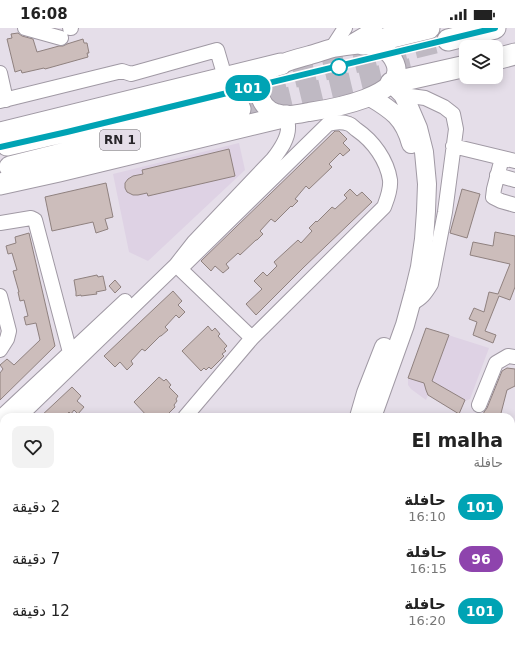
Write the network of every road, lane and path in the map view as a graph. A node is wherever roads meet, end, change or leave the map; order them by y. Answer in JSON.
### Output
{"nodes":[{"id":1,"x":25,"y":28,"type":"edge"},
{"id":2,"x":346,"y":28,"type":"edge"},
{"id":3,"x":430,"y":28,"type":"edge"},
{"id":4,"x":495,"y":28,"type":"edge"},
{"id":5,"x":67,"y":31,"type":"edge"},
{"id":6,"x":448,"y":40,"type":"tunnel mouth"},
{"id":7,"x":354,"y":42,"type":"edge"},
{"id":8,"x":515,"y":45,"type":"edge"},
{"id":9,"x":503,"y":48,"type":"edge"},
{"id":10,"x":515,"y":54,"type":"edge"},
{"id":11,"x":503,"y":57,"type":"edge"},
{"id":12,"x":459,"y":58,"type":"edge"},
{"id":13,"x":445,"y":61,"type":"tunnel mouth"},
{"id":14,"x":281,"y":64,"type":"junction"},
{"id":15,"x":222,"y":67,"type":"dead end"},
{"id":16,"x":459,"y":68,"type":"edge"},
{"id":17,"x":1,"y":81,"type":"edge"},
{"id":18,"x":397,"y":89,"type":"junction"},
{"id":19,"x":370,"y":97,"type":"junction"},
{"id":20,"x":3,"y":101,"type":"edge"},
{"id":21,"x":287,"y":116,"type":"junction"},
{"id":22,"x":0,"y":133,"type":"edge"},
{"id":23,"x":454,"y":146,"type":"junction"},
{"id":24,"x":0,"y":147,"type":"edge"},
{"id":25,"x":508,"y":159,"type":"edge"},
{"id":26,"x":0,"y":170,"type":"edge"},
{"id":27,"x":497,"y":175,"type":"junction"},
{"id":28,"x":515,"y":180,"type":"edge"},
{"id":29,"x":0,"y":184,"type":"edge"},
{"id":30,"x":515,"y":205,"type":"edge"},
{"id":31,"x":0,"y":223,"type":"edge"},
{"id":32,"x":194,"y":242,"type":"junction"},
{"id":33,"x":178,"y":267,"type":"junction"},
{"id":34,"x":0,"y":296,"type":"edge"},
{"id":35,"x":411,"y":304,"type":"junction"},
{"id":36,"x":252,"y":338,"type":"junction"},
{"id":37,"x":0,"y":350,"type":"edge"},
{"id":38,"x":515,"y":357,"type":"edge"},
{"id":39,"x":72,"y":358,"type":"junction"},
{"id":40,"x":480,"y":405,"type":"dead end"},
{"id":41,"x":6,"y":413,"type":"edge"},
{"id":42,"x":23,"y":413,"type":"edge"},
{"id":43,"x":188,"y":413,"type":"edge"},
{"id":44,"x":360,"y":413,"type":"edge"},
{"id":45,"x":373,"y":413,"type":"edge"}],
"edges":[{"from":1,"to":5,"type":"street"},
{"from":2,"to":7,"type":"street"},
{"from":3,"to":7,"type":"highway"},
{"from":4,"to":6,"type":"highway"},
{"from":7,"to":14,"type":"main road"},
{"from":7,"to":18,"type":"main road"},
{"from":8,"to":9,"type":"highway"},
{"from":10,"to":11,"type":"highway"},
{"from":12,"to":13,"type":"highway"},
{"from":14,"to":21,"type":"main road"},
{"from":14,"to":22,"type":"highway"},
{"from":15,"to":20,"type":"street"},
{"from":16,"to":18,"type":"highway"},
{"from":17,"to":20,"type":"street"},
{"from":18,"to":19,"type":"main road"},
{"from":18,"to":23,"type":"street"},
{"from":18,"to":35,"type":"main road"},
{"from":19,"to":21,"type":"main road"},
{"from":19,"to":44,"type":"main road"},
{"from":21,"to":29,"type":"highway"},
{"from":21,"to":32,"type":"street"},
{"from":23,"to":25,"type":"street"},
{"from":23,"to":35,"type":"street"},
{"from":24,"to":26,"type":"highway","number":"RN 1"},
{"from":25,"to":27,"type":"street"},
{"from":27,"to":28,"type":"street"},
{"from":27,"to":30,"type":"street"},
{"from":31,"to":39,"type":"street"},
{"from":32,"to":33,"type":"street"},
{"from":32,"to":39,"type":"street"},
{"from":33,"to":36,"type":"street"},
{"from":33,"to":36,"type":"street"},
{"from":33,"to":39,"type":"street"},
{"from":34,"to":37,"type":"street"},
{"from":35,"to":45,"type":"main road"},
{"from":36,"to":43,"type":"street"},
{"from":38,"to":40,"type":"street"},
{"from":39,"to":41,"type":"street"},
{"from":39,"to":42,"type":"street"}]}
